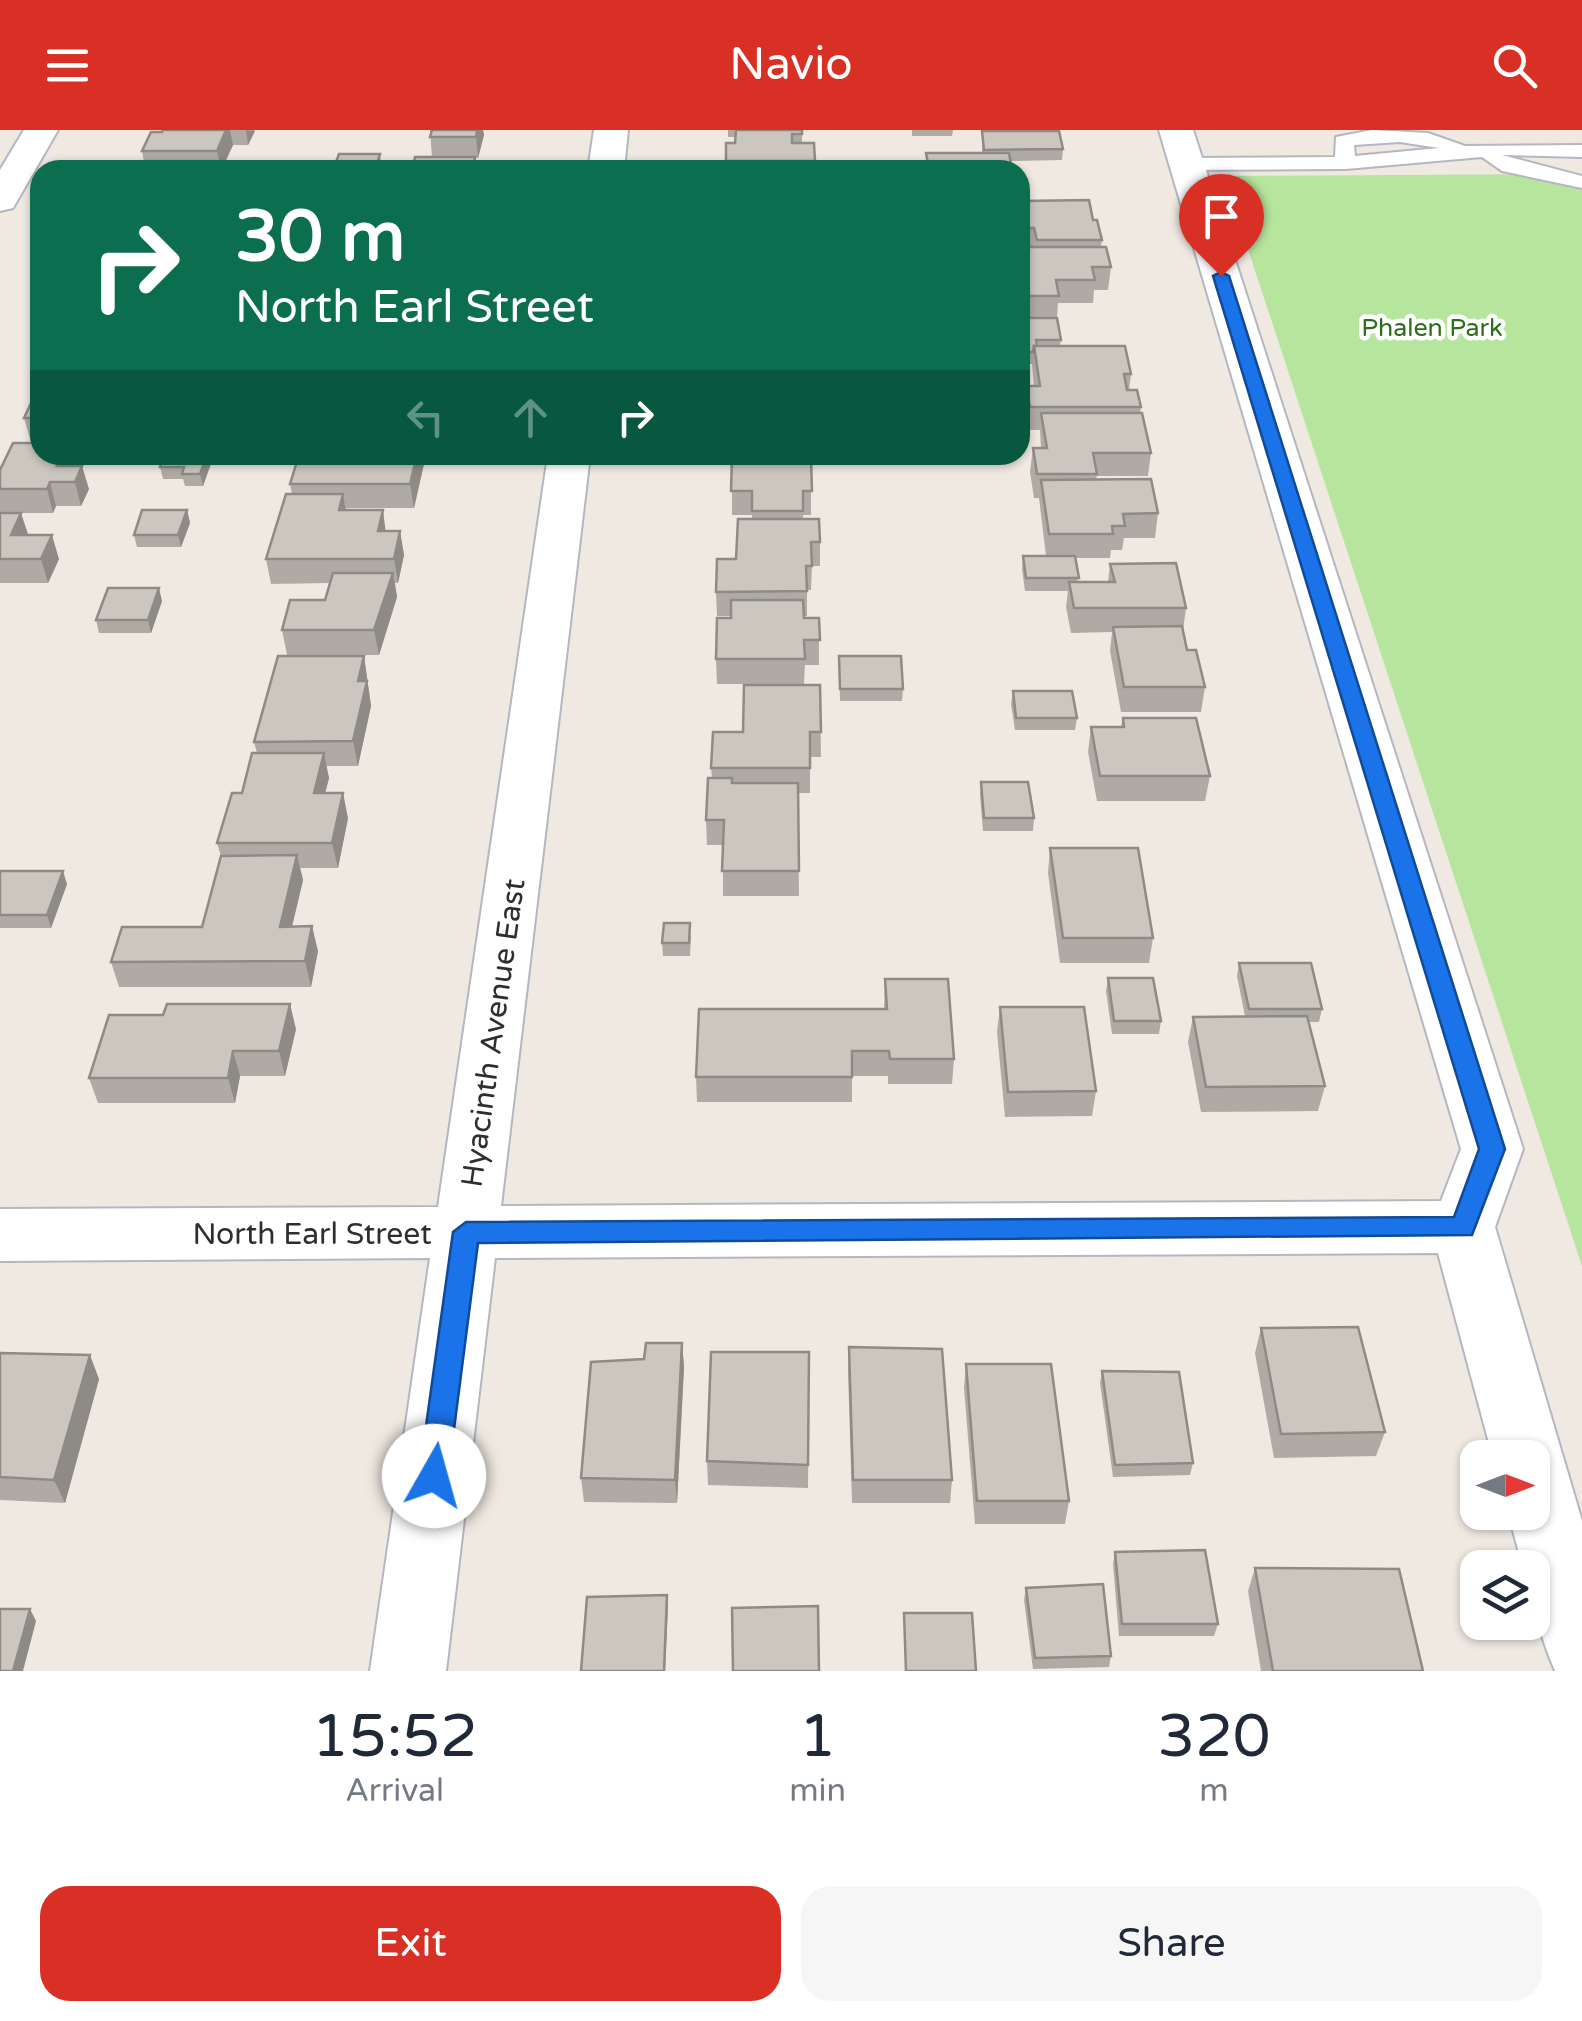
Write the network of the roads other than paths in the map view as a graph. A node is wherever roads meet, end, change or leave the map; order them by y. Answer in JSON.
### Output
{"nodes":[{"id":1,"x":42,"y":130,"type":"edge"},
{"id":2,"x":611,"y":130,"type":"edge"},
{"id":3,"x":1181,"y":147,"type":"edge"},
{"id":4,"x":1474,"y":152,"type":"junction"},
{"id":5,"x":1582,"y":152,"type":"edge"},
{"id":6,"x":607,"y":160,"type":"edge"},
{"id":7,"x":1582,"y":182,"type":"edge"},
{"id":8,"x":0,"y":200,"type":"edge"},
{"id":9,"x":568,"y":465,"type":"edge"},
{"id":10,"x":1463,"y":1227,"type":"junction"},
{"id":11,"x":466,"y":1232,"type":"junction"},
{"id":12,"x":0,"y":1235,"type":"edge"},
{"id":13,"x":1523,"y":1440,"type":"edge"},
{"id":14,"x":1549,"y":1530,"type":"edge"},
{"id":15,"x":1582,"y":1646,"type":"edge"},
{"id":16,"x":408,"y":1671,"type":"edge"}],
"edges":[{"from":1,"to":8,"type":"street"},
{"from":2,"to":6,"type":"street"},
{"from":3,"to":4,"type":"lane"},
{"from":3,"to":10,"type":"street"},
{"from":4,"to":5,"type":"lane"},
{"from":4,"to":7,"type":"lane"},
{"from":9,"to":11,"type":"street","name":"Hyacinth Avenue East"},
{"from":10,"to":11,"type":"street","name":"North Earl Street"},
{"from":10,"to":13,"type":"street"},
{"from":11,"to":12,"type":"street","name":"North Earl Street"},
{"from":11,"to":16,"type":"street","name":"Hyacinth Avenue East"},
{"from":14,"to":15,"type":"street"}]}
